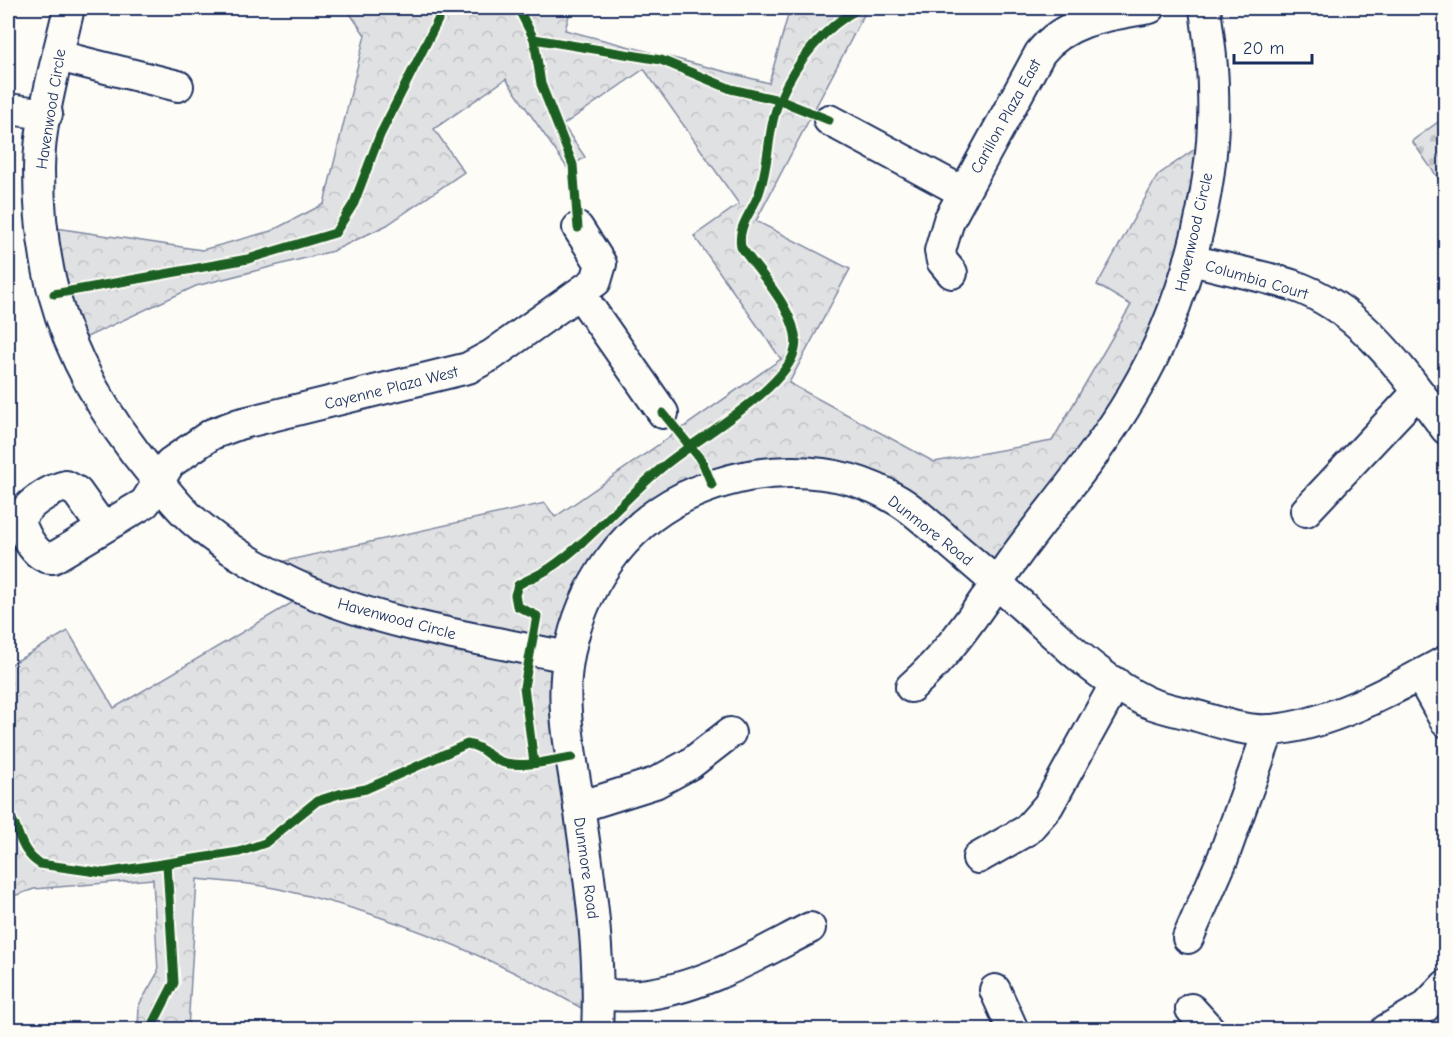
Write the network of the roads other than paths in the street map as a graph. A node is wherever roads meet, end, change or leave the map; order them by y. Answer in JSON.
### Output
{"nodes":[{"id":1,"x":69,"y":8,"type":"edge"},
{"id":2,"x":1150,"y":8,"type":"edge"},
{"id":3,"x":1205,"y":8,"type":"edge"},
{"id":4,"x":58,"y":56,"type":"junction"},
{"id":5,"x":178,"y":86,"type":"dead end"},
{"id":6,"x":8,"y":109,"type":"edge"},
{"id":7,"x":46,"y":114,"type":"junction"},
{"id":8,"x":829,"y":120,"type":"dead end"},
{"id":9,"x":963,"y":192,"type":"junction"},
{"id":10,"x":578,"y":228,"type":"dead end"},
{"id":11,"x":1190,"y":260,"type":"junction"},
{"id":12,"x":952,"y":273,"type":"dead end"},
{"id":13,"x":580,"y":294,"type":"junction"},
{"id":14,"x":1418,"y":392,"type":"junction"},
{"id":15,"x":663,"y":413,"type":"dead end"},
{"id":16,"x":1446,"y":429,"type":"edge"},
{"id":17,"x":158,"y":482,"type":"junction"},
{"id":18,"x":1306,"y":511,"type":"dead end"},
{"id":19,"x":102,"y":527,"type":"dead end"},
{"id":20,"x":996,"y":581,"type":"junction"},
{"id":21,"x":568,"y":657,"type":"junction"},
{"id":22,"x":1446,"y":661,"type":"edge"},
{"id":23,"x":1420,"y":675,"type":"junction"},
{"id":24,"x":1116,"y":683,"type":"junction"},
{"id":25,"x":911,"y":687,"type":"dead end"},
{"id":26,"x":1446,"y":722,"type":"edge"},
{"id":27,"x":1269,"y":730,"type":"junction"},
{"id":28,"x":730,"y":734,"type":"dead end"},
{"id":29,"x":579,"y":807,"type":"junction"},
{"id":30,"x":978,"y":858,"type":"dead end"},
{"id":31,"x":810,"y":928,"type":"dead end"},
{"id":32,"x":1188,"y":938,"type":"dead end"},
{"id":33,"x":1446,"y":986,"type":"edge"},
{"id":34,"x":995,"y":990,"type":"dead end"},
{"id":35,"x":599,"y":995,"type":"junction"},
{"id":36,"x":597,"y":1029,"type":"edge"},
{"id":37,"x":1013,"y":1029,"type":"edge"},
{"id":38,"x":1386,"y":1029,"type":"edge"}],
"edges":[{"from":1,"to":4,"type":"street","name":"Havenwood Circle"},
{"from":2,"to":9,"type":"street","name":"Carillon Plaza East"},
{"from":3,"to":11,"type":"street","name":"Havenwood Circle"},
{"from":4,"to":5,"type":"street"},
{"from":4,"to":7,"type":"street","name":"Havenwood Circle"},
{"from":6,"to":7,"type":"street"},
{"from":7,"to":17,"type":"street","name":"Havenwood Circle"},
{"from":8,"to":9,"type":"street","name":"Carillon Plaza East"},
{"from":9,"to":12,"type":"street","name":"Carillon Plaza East"},
{"from":10,"to":13,"type":"street","name":"Cayenne Plaza West"},
{"from":11,"to":14,"type":"street","name":"Columbia Court"},
{"from":11,"to":20,"type":"street","name":"Havenwood Circle"},
{"from":13,"to":15,"type":"street"},
{"from":13,"to":17,"type":"street","name":"Cayenne Plaza West"},
{"from":14,"to":16,"type":"street","name":"Columbia Court"},
{"from":14,"to":18,"type":"street"},
{"from":17,"to":19,"type":"street","name":"Cayenne Plaza West"},
{"from":17,"to":21,"type":"street","name":"Havenwood Circle"},
{"from":20,"to":21,"type":"street","name":"Dunmore Road"},
{"from":20,"to":24,"type":"street","name":"Dunmore Road"},
{"from":20,"to":25,"type":"street","name":"Havenwood Circle"},
{"from":21,"to":29,"type":"street","name":"Dunmore Road"},
{"from":22,"to":23,"type":"street","name":"Dunmore Road"},
{"from":23,"to":26,"type":"street"},
{"from":23,"to":27,"type":"street","name":"Dunmore Road"},
{"from":24,"to":27,"type":"street","name":"Dunmore Road"},
{"from":24,"to":30,"type":"street"},
{"from":27,"to":32,"type":"street"},
{"from":28,"to":29,"type":"street"},
{"from":29,"to":35,"type":"street","name":"Dunmore Road"},
{"from":31,"to":35,"type":"street"},
{"from":33,"to":38,"type":"street"},
{"from":34,"to":37,"type":"street"},
{"from":35,"to":36,"type":"street","name":"Dunmore Road"}]}
